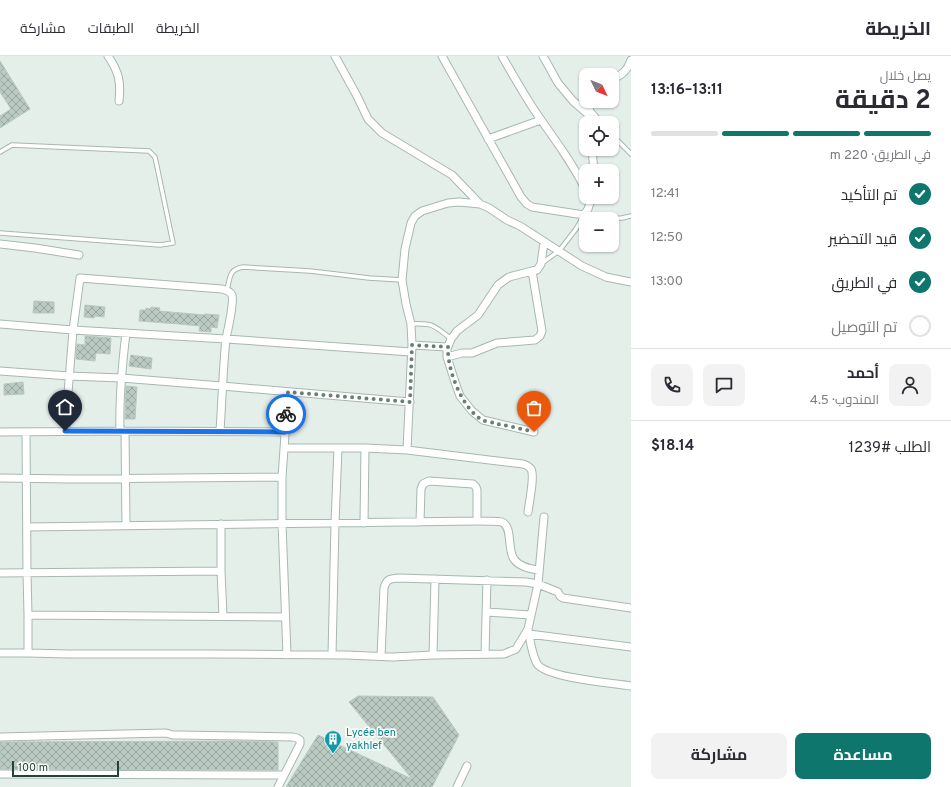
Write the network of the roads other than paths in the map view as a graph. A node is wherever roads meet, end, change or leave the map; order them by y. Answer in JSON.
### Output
{"nodes":[{"id":1,"x":108,"y":56,"type":"edge"},
{"id":2,"x":335,"y":56,"type":"edge"},
{"id":3,"x":442,"y":56,"type":"edge"},
{"id":4,"x":502,"y":56,"type":"edge"},
{"id":5,"x":543,"y":56,"type":"edge"},
{"id":6,"x":631,"y":60,"type":"edge"},
{"id":7,"x":619,"y":76,"type":"edge"},
{"id":8,"x":119,"y":101,"type":"dead end"},
{"id":9,"x":579,"y":104,"type":"edge"},
{"id":10,"x":589,"y":108,"type":"edge"},
{"id":11,"x":596,"y":116,"type":"edge"},
{"id":12,"x":541,"y":120,"type":"junction"},
{"id":13,"x":488,"y":139,"type":"junction"},
{"id":14,"x":619,"y":142,"type":"edge"},
{"id":15,"x":0,"y":152,"type":"edge"},
{"id":16,"x":631,"y":154,"type":"edge"},
{"id":17,"x":579,"y":175,"type":"edge"},
{"id":18,"x":480,"y":204,"type":"junction"},
{"id":19,"x":631,"y":216,"type":"edge"},
{"id":20,"x":579,"y":217,"type":"edge"},
{"id":21,"x":619,"y":218,"type":"edge"},
{"id":22,"x":579,"y":225,"type":"edge"},
{"id":23,"x":0,"y":233,"type":"edge"},
{"id":24,"x":544,"y":242,"type":"junction"},
{"id":25,"x":0,"y":244,"type":"edge"},
{"id":26,"x":559,"y":251,"type":"junction"},
{"id":27,"x":79,"y":255,"type":"dead end"},
{"id":28,"x":541,"y":264,"type":"junction"},
{"id":29,"x":532,"y":271,"type":"junction"},
{"id":30,"x":402,"y":280,"type":"junction"},
{"id":31,"x":631,"y":282,"type":"edge"},
{"id":32,"x":227,"y":290,"type":"junction"},
{"id":33,"x":0,"y":324,"type":"edge"},
{"id":34,"x":411,"y":324,"type":"junction"},
{"id":35,"x":73,"y":330,"type":"junction"},
{"id":36,"x":126,"y":333,"type":"junction"},
{"id":37,"x":226,"y":339,"type":"junction"},
{"id":38,"x":451,"y":339,"type":"junction"},
{"id":39,"x":448,"y":347,"type":"junction"},
{"id":40,"x":411,"y":349,"type":"junction"},
{"id":41,"x":447,"y":357,"type":"junction"},
{"id":42,"x":0,"y":371,"type":"edge"},
{"id":43,"x":69,"y":376,"type":"junction"},
{"id":44,"x":120,"y":378,"type":"junction"},
{"id":45,"x":222,"y":386,"type":"junction"},
{"id":46,"x":288,"y":392,"type":"junction"},
{"id":47,"x":410,"y":402,"type":"junction"},
{"id":48,"x":65,"y":431,"type":"junction"},
{"id":49,"x":122,"y":431,"type":"junction"},
{"id":50,"x":220,"y":431,"type":"junction"},
{"id":51,"x":0,"y":432,"type":"edge"},
{"id":52,"x":26,"y":432,"type":"junction"},
{"id":53,"x":285,"y":432,"type":"junction"},
{"id":54,"x":534,"y":432,"type":"dead end"},
{"id":55,"x":284,"y":448,"type":"junction"},
{"id":56,"x":338,"y":448,"type":"junction"},
{"id":57,"x":365,"y":448,"type":"junction"},
{"id":58,"x":407,"y":450,"type":"junction"},
{"id":59,"x":282,"y":477,"type":"junction"},
{"id":60,"x":0,"y":478,"type":"edge"},
{"id":61,"x":26,"y":478,"type":"junction"},
{"id":62,"x":126,"y":479,"type":"junction"},
{"id":63,"x":528,"y":512,"type":"dead end"},
{"id":64,"x":544,"y":517,"type":"dead end"},
{"id":65,"x":477,"y":521,"type":"junction"},
{"id":66,"x":420,"y":522,"type":"junction"},
{"id":67,"x":282,"y":523,"type":"junction"},
{"id":68,"x":335,"y":523,"type":"junction"},
{"id":69,"x":364,"y":523,"type":"junction"},
{"id":70,"x":221,"y":524,"type":"junction"},
{"id":71,"x":126,"y":525,"type":"junction"},
{"id":72,"x":27,"y":527,"type":"junction"},
{"id":73,"x":539,"y":570,"type":"junction"},
{"id":74,"x":221,"y":571,"type":"junction"},
{"id":75,"x":0,"y":573,"type":"edge"},
{"id":76,"x":27,"y":573,"type":"junction"},
{"id":77,"x":435,"y":579,"type":"junction"},
{"id":78,"x":487,"y":580,"type":"junction"},
{"id":79,"x":538,"y":584,"type":"junction"},
{"id":80,"x":631,"y":608,"type":"edge"},
{"id":81,"x":486,"y":612,"type":"junction"},
{"id":82,"x":28,"y":615,"type":"junction"},
{"id":83,"x":531,"y":615,"type":"junction"},
{"id":84,"x":223,"y":616,"type":"junction"},
{"id":85,"x":285,"y":617,"type":"junction"},
{"id":86,"x":528,"y":632,"type":"junction"},
{"id":87,"x":631,"y":647,"type":"edge"},
{"id":88,"x":0,"y":653,"type":"edge"},
{"id":89,"x":28,"y":653,"type":"junction"},
{"id":90,"x":485,"y":654,"type":"junction"},
{"id":91,"x":287,"y":655,"type":"junction"},
{"id":92,"x":332,"y":655,"type":"junction"},
{"id":93,"x":433,"y":655,"type":"junction"},
{"id":94,"x":381,"y":656,"type":"junction"},
{"id":95,"x":631,"y":686,"type":"edge"},
{"id":96,"x":0,"y":737,"type":"edge"},
{"id":97,"x":467,"y":766,"type":"dead end"},
{"id":98,"x":0,"y":774,"type":"edge"},
{"id":99,"x":284,"y":776,"type":"junction"},
{"id":100,"x":278,"y":787,"type":"edge"},
{"id":101,"x":457,"y":787,"type":"edge"}],
"edges":[{"from":1,"to":8,"type":"street"},
{"from":2,"to":18,"type":"street"},
{"from":3,"to":13,"type":"street"},
{"from":4,"to":12,"type":"street"},
{"from":5,"to":9,"type":"street"},
{"from":6,"to":7,"type":"street"},
{"from":10,"to":11,"type":"lane"},
{"from":12,"to":13,"type":"street"},
{"from":12,"to":17,"type":"street"},
{"from":13,"to":20,"type":"street"},
{"from":14,"to":16,"type":"lane"},
{"from":15,"to":23,"type":"lane"},
{"from":18,"to":24,"type":"street"},
{"from":18,"to":30,"type":"street"},
{"from":19,"to":21,"type":"lane"},
{"from":22,"to":26,"type":"lane"},
{"from":24,"to":26,"type":"street"},
{"from":24,"to":28,"type":"street"},
{"from":25,"to":27,"type":"street"},
{"from":26,"to":28,"type":"lane"},
{"from":26,"to":31,"type":"street"},
{"from":28,"to":29,"type":"street"},
{"from":29,"to":38,"type":"street"},
{"from":29,"to":41,"type":"street"},
{"from":30,"to":32,"type":"lane"},
{"from":30,"to":34,"type":"street"},
{"from":32,"to":35,"type":"street"},
{"from":32,"to":37,"type":"street"},
{"from":33,"to":35,"type":"street"},
{"from":34,"to":38,"type":"lane"},
{"from":34,"to":40,"type":"street"},
{"from":35,"to":36,"type":"street"},
{"from":35,"to":43,"type":"street"},
{"from":36,"to":37,"type":"street"},
{"from":36,"to":44,"type":"street"},
{"from":37,"to":40,"type":"street"},
{"from":37,"to":45,"type":"street"},
{"from":38,"to":39,"type":"street"},
{"from":39,"to":40,"type":"street"},
{"from":39,"to":41,"type":"street"},
{"from":40,"to":47,"type":"street"},
{"from":41,"to":54,"type":"street"},
{"from":42,"to":43,"type":"street"},
{"from":43,"to":44,"type":"street"},
{"from":43,"to":48,"type":"street"},
{"from":44,"to":45,"type":"street"},
{"from":44,"to":49,"type":"street"},
{"from":45,"to":46,"type":"street"},
{"from":45,"to":50,"type":"street"},
{"from":46,"to":47,"type":"street"},
{"from":46,"to":53,"type":"street"},
{"from":47,"to":58,"type":"street"},
{"from":48,"to":49,"type":"street"},
{"from":48,"to":52,"type":"street"},
{"from":49,"to":50,"type":"street"},
{"from":49,"to":62,"type":"street"},
{"from":50,"to":53,"type":"street"},
{"from":51,"to":52,"type":"street"},
{"from":52,"to":61,"type":"street"},
{"from":53,"to":55,"type":"street"},
{"from":55,"to":56,"type":"street"},
{"from":55,"to":59,"type":"street"},
{"from":56,"to":57,"type":"street"},
{"from":56,"to":68,"type":"street"},
{"from":57,"to":58,"type":"street"},
{"from":57,"to":69,"type":"street"},
{"from":58,"to":63,"type":"street"},
{"from":59,"to":62,"type":"street"},
{"from":59,"to":67,"type":"street"},
{"from":60,"to":61,"type":"street"},
{"from":61,"to":62,"type":"street"},
{"from":61,"to":72,"type":"street"},
{"from":62,"to":71,"type":"street"},
{"from":64,"to":73,"type":"street"},
{"from":65,"to":66,"type":"street"},
{"from":65,"to":66,"type":"street"},
{"from":65,"to":73,"type":"street"},
{"from":66,"to":69,"type":"street"},
{"from":67,"to":68,"type":"street"},
{"from":67,"to":70,"type":"street"},
{"from":67,"to":85,"type":"street"},
{"from":68,"to":69,"type":"street"},
{"from":68,"to":92,"type":"street"},
{"from":70,"to":71,"type":"street"},
{"from":70,"to":74,"type":"street"},
{"from":71,"to":72,"type":"street"},
{"from":72,"to":76,"type":"street"},
{"from":73,"to":79,"type":"street"},
{"from":74,"to":76,"type":"street"},
{"from":74,"to":84,"type":"street"},
{"from":75,"to":76,"type":"street"},
{"from":76,"to":82,"type":"street"},
{"from":77,"to":78,"type":"street"},
{"from":77,"to":93,"type":"street"},
{"from":77,"to":94,"type":"street"},
{"from":78,"to":79,"type":"street"},
{"from":78,"to":81,"type":"street"},
{"from":79,"to":80,"type":"street"},
{"from":79,"to":83,"type":"street"},
{"from":81,"to":83,"type":"street"},
{"from":81,"to":90,"type":"street"},
{"from":82,"to":84,"type":"street"},
{"from":82,"to":89,"type":"street"},
{"from":83,"to":86,"type":"street"},
{"from":84,"to":85,"type":"street"},
{"from":85,"to":91,"type":"street"},
{"from":86,"to":87,"type":"street"},
{"from":86,"to":90,"type":"street"},
{"from":86,"to":95,"type":"street"},
{"from":88,"to":89,"type":"street"},
{"from":89,"to":91,"type":"street"},
{"from":90,"to":93,"type":"street"},
{"from":91,"to":92,"type":"street"},
{"from":92,"to":94,"type":"street"},
{"from":93,"to":94,"type":"street"},
{"from":96,"to":99,"type":"street"},
{"from":97,"to":101,"type":"street"},
{"from":98,"to":99,"type":"street"},
{"from":99,"to":100,"type":"street"}]}
